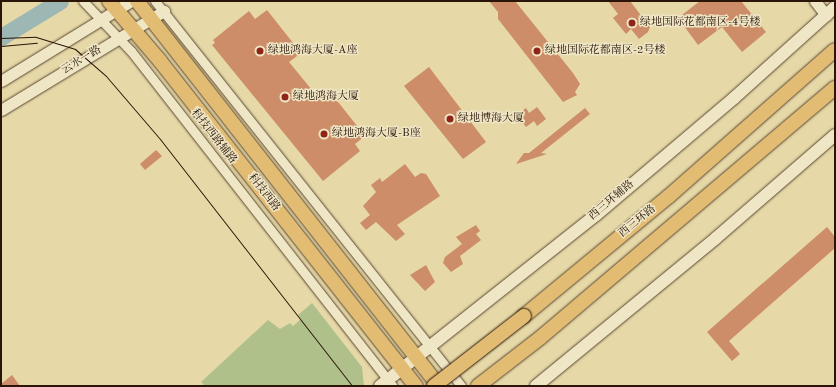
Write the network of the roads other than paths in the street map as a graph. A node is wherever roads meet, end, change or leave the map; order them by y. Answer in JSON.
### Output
{"nodes":[{"id":1,"x":83,"y":1,"type":"edge"},
{"id":2,"x":131,"y":1,"type":"edge"},
{"id":3,"x":137,"y":1,"type":"edge"},
{"id":4,"x":155,"y":1,"type":"edge"},
{"id":5,"x":815,"y":1,"type":"edge"},
{"id":6,"x":832,"y":1,"type":"edge"},
{"id":7,"x":113,"y":5,"type":"edge"},
{"id":8,"x":835,"y":6,"type":"edge"},
{"id":9,"x":164,"y":11,"type":"junction"},
{"id":10,"x":826,"y":15,"type":"junction"},
{"id":11,"x":151,"y":18,"type":"junction"},
{"id":12,"x":102,"y":19,"type":"junction"},
{"id":13,"x":134,"y":29,"type":"junction"},
{"id":14,"x":119,"y":38,"type":"junction"},
{"id":15,"x":835,"y":50,"type":"edge"},
{"id":16,"x":1,"y":81,"type":"edge"},
{"id":17,"x":835,"y":88,"type":"edge"},
{"id":18,"x":1,"y":110,"type":"edge"},
{"id":19,"x":835,"y":135,"type":"edge"},
{"id":20,"x":429,"y":348,"type":"junction"},
{"id":21,"x":417,"y":358,"type":"junction"},
{"id":22,"x":402,"y":369,"type":"junction"},
{"id":23,"x":387,"y":384,"type":"edge"},
{"id":24,"x":416,"y":386,"type":"edge"},
{"id":25,"x":434,"y":386,"type":"edge"},
{"id":26,"x":439,"y":386,"type":"edge"},
{"id":27,"x":461,"y":386,"type":"edge"},
{"id":28,"x":478,"y":386,"type":"edge"},
{"id":29,"x":536,"y":386,"type":"edge"}],
"edges":[{"from":1,"to":12,"type":"street","name":"科技西路辅路"},
{"from":2,"to":7,"type":"street"},
{"from":3,"to":11,"type":"main road","name":"科技西路"},
{"from":4,"to":9,"type":"street"},
{"from":5,"to":10,"type":"street"},
{"from":6,"to":8,"type":"street"},
{"from":7,"to":12,"type":"street"},
{"from":7,"to":13,"type":"main road","name":"科技西路"},
{"from":8,"to":10,"type":"main road","name":"西三环辅路"},
{"from":9,"to":11,"type":"street","name":"云水一路"},
{"from":9,"to":20,"type":"street"},
{"from":10,"to":20,"type":"main road","name":"西三环辅路"},
{"from":11,"to":13,"type":"street","name":"云水一路"},
{"from":11,"to":21,"type":"main road","name":"科技西路"},
{"from":12,"to":14,"type":"street","name":"科技西路辅路"},
{"from":12,"to":16,"type":"street"},
{"from":13,"to":14,"type":"street","name":"云水一路"},
{"from":13,"to":22,"type":"main road","name":"科技西路"},
{"from":14,"to":18,"type":"street","name":"云水一路"},
{"from":14,"to":23,"type":"street","name":"科技西路辅路"},
{"from":15,"to":25,"type":"main road","name":"西三环路","bridge":true},
{"from":17,"to":28,"type":"main road"},
{"from":19,"to":29,"type":"main road"},
{"from":20,"to":21,"type":"main road","name":"西三环辅路"},
{"from":20,"to":27,"type":"street"},
{"from":21,"to":22,"type":"main road","name":"西三环辅路"},
{"from":21,"to":26,"type":"main road","name":"科技西路"},
{"from":22,"to":23,"type":"main road","name":"西三环辅路"},
{"from":22,"to":24,"type":"main road","name":"科技西路"}]}
